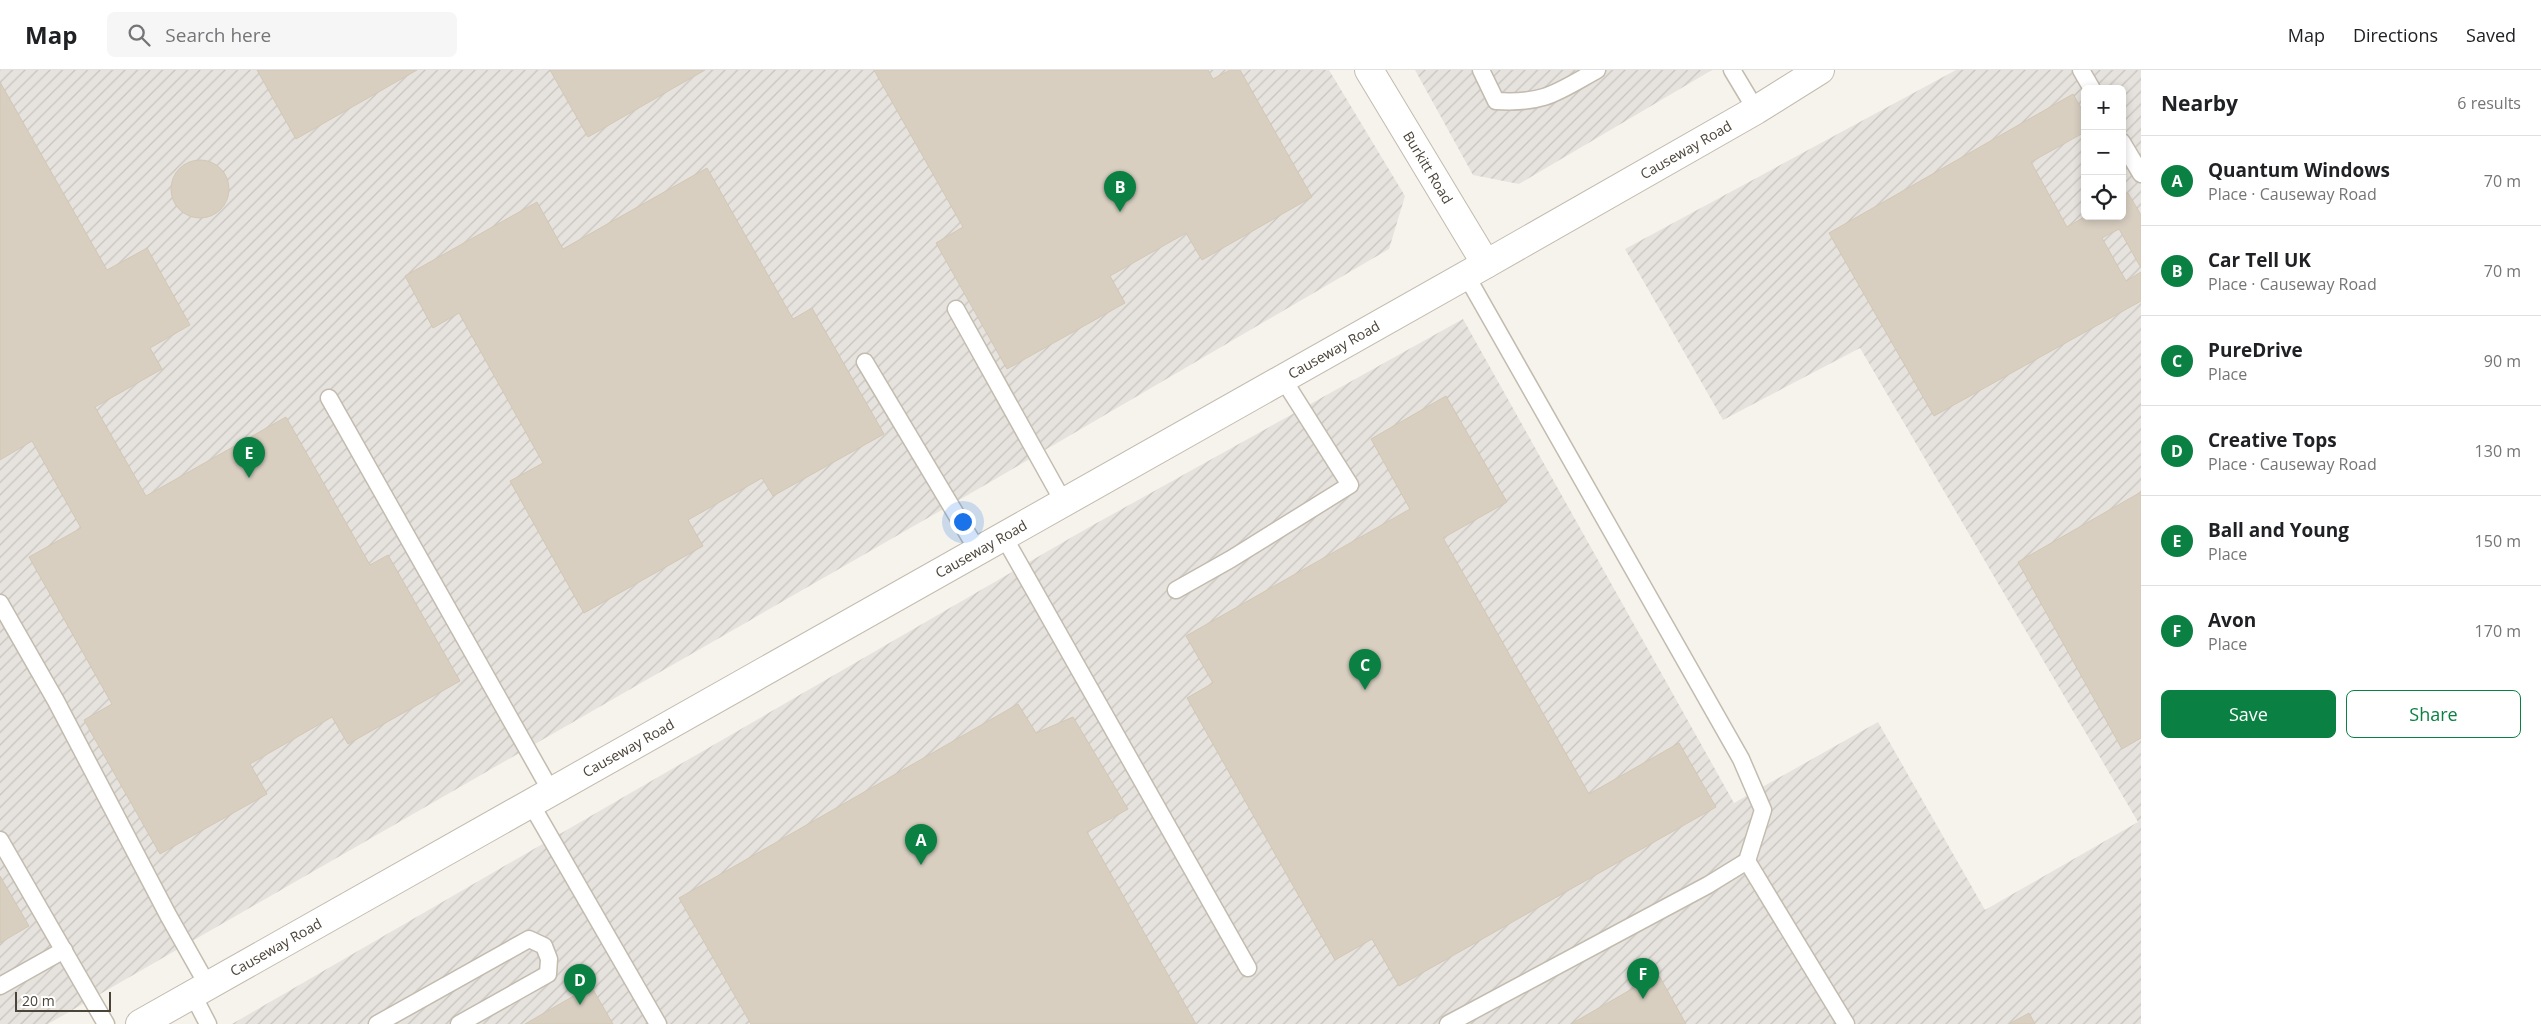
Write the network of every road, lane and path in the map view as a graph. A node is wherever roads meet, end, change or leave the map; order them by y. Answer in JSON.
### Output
{"nodes":[{"id":1,"x":1369,"y":70,"type":"edge"},
{"id":2,"x":1481,"y":70,"type":"edge"},
{"id":3,"x":1597,"y":70,"type":"edge"},
{"id":4,"x":1732,"y":70,"type":"edge"},
{"id":5,"x":1820,"y":70,"type":"edge"},
{"id":6,"x":2081,"y":70,"type":"edge"},
{"id":7,"x":2090,"y":85,"type":"edge"},
{"id":8,"x":1756,"y":110,"type":"junction"},
{"id":9,"x":2126,"y":149,"type":"edge"},
{"id":10,"x":2141,"y":174,"type":"edge"},
{"id":11,"x":1476,"y":270,"type":"junction"},
{"id":12,"x":956,"y":309,"type":"dead end"},
{"id":13,"x":865,"y":362,"type":"dead end"},
{"id":14,"x":1283,"y":379,"type":"junction"},
{"id":15,"x":329,"y":398,"type":"dead end"},
{"id":16,"x":1064,"y":502,"type":"junction"},
{"id":17,"x":1004,"y":537,"type":"junction"},
{"id":18,"x":978,"y":551,"type":"junction"},
{"id":19,"x":1176,"y":590,"type":"dead end"},
{"id":20,"x":0,"y":603,"type":"edge"},
{"id":21,"x":542,"y":799,"type":"junction"},
{"id":22,"x":0,"y":840,"type":"edge"},
{"id":23,"x":1747,"y":861,"type":"junction"},
{"id":24,"x":64,"y":950,"type":"junction"},
{"id":25,"x":1248,"y":968,"type":"dead end"},
{"id":26,"x":0,"y":986,"type":"edge"},
{"id":27,"x":200,"y":990,"type":"junction"},
{"id":28,"x":106,"y":1024,"type":"edge"},
{"id":29,"x":140,"y":1024,"type":"edge"},
{"id":30,"x":208,"y":1024,"type":"edge"},
{"id":31,"x":377,"y":1024,"type":"edge"},
{"id":32,"x":459,"y":1024,"type":"edge"},
{"id":33,"x":658,"y":1024,"type":"edge"},
{"id":34,"x":1448,"y":1024,"type":"edge"},
{"id":35,"x":1846,"y":1024,"type":"edge"}],
"edges":[{"from":1,"to":11,"type":"street","name":"Burkitt Road"},
{"from":2,"to":3,"type":"lane"},
{"from":4,"to":8,"type":"lane"},
{"from":5,"to":8,"type":"street","name":"Causeway Road"},
{"from":6,"to":7,"type":"lane"},
{"from":8,"to":11,"type":"street","name":"Causeway Road"},
{"from":9,"to":10,"type":"lane"},
{"from":11,"to":14,"type":"street","name":"Causeway Road"},
{"from":11,"to":23,"type":"lane"},
{"from":12,"to":16,"type":"lane"},
{"from":13,"to":18,"type":"lane"},
{"from":14,"to":16,"type":"street","name":"Causeway Road"},
{"from":14,"to":19,"type":"lane"},
{"from":15,"to":21,"type":"lane"},
{"from":16,"to":17,"type":"street","name":"Causeway Road"},
{"from":17,"to":18,"type":"street","name":"Causeway Road"},
{"from":17,"to":25,"type":"lane"},
{"from":18,"to":21,"type":"street","name":"Causeway Road"},
{"from":20,"to":27,"type":"lane"},
{"from":21,"to":27,"type":"street","name":"Causeway Road"},
{"from":21,"to":33,"type":"lane"},
{"from":22,"to":24,"type":"lane"},
{"from":23,"to":34,"type":"lane"},
{"from":23,"to":35,"type":"lane"},
{"from":24,"to":26,"type":"lane"},
{"from":24,"to":28,"type":"lane"},
{"from":27,"to":29,"type":"street","name":"Causeway Road"},
{"from":27,"to":30,"type":"lane"},
{"from":31,"to":32,"type":"lane"}]}
